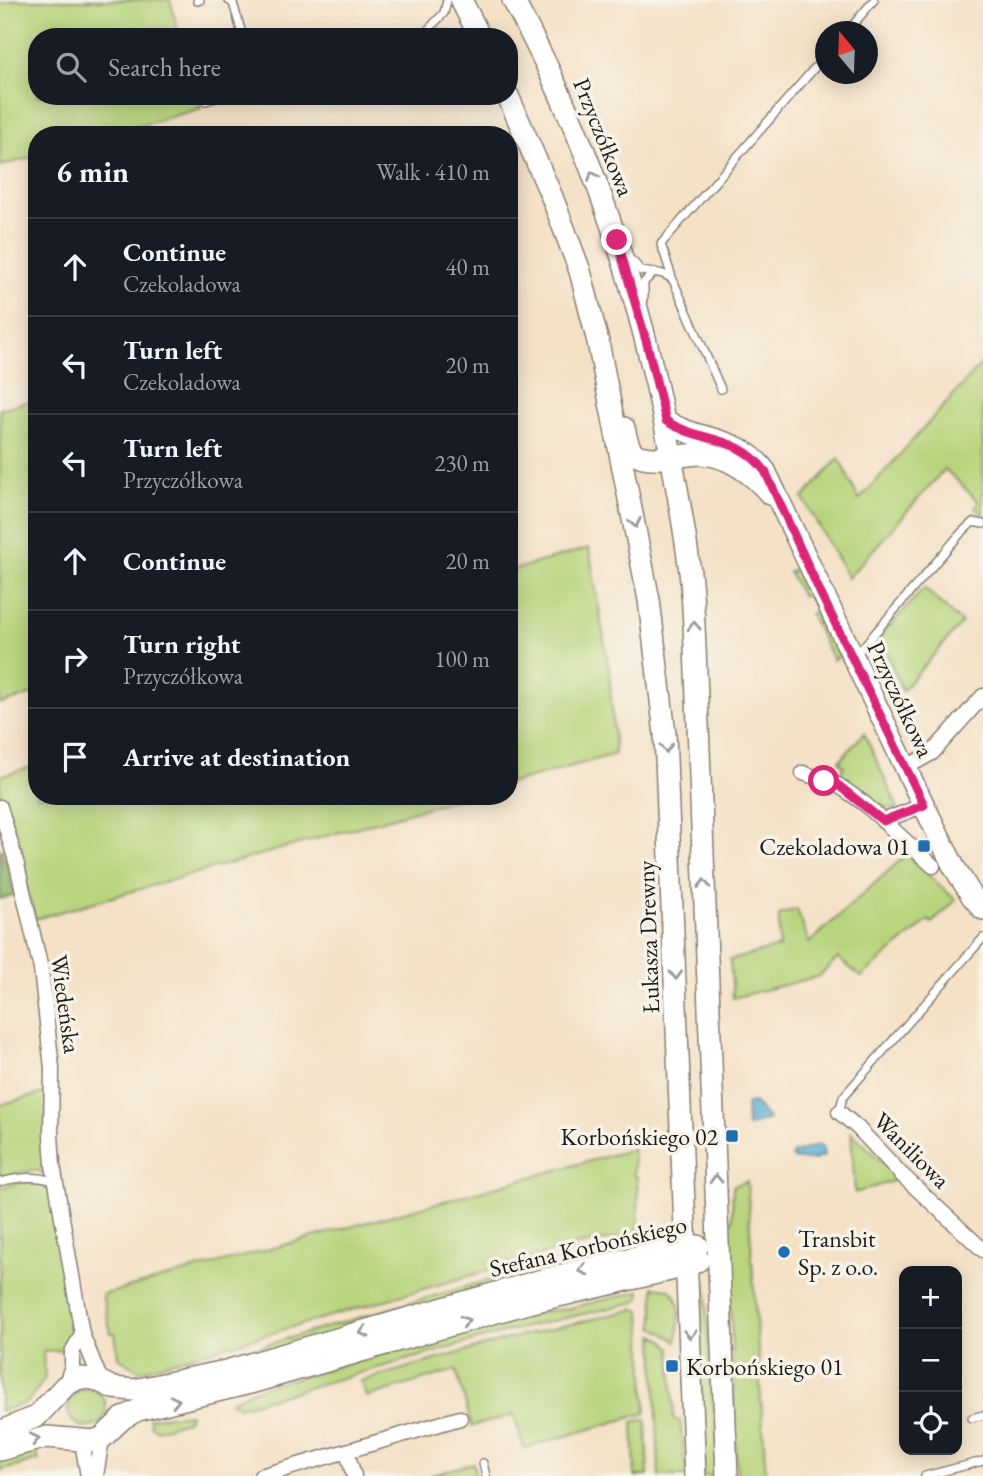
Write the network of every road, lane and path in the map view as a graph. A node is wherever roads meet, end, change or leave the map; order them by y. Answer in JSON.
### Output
{"nodes":[{"id":1,"x":228,"y":0,"type":"edge"},
{"id":2,"x":447,"y":0,"type":"edge"},
{"id":3,"x":461,"y":0,"type":"edge"},
{"id":4,"x":513,"y":0,"type":"edge"},
{"id":5,"x":874,"y":0,"type":"edge"},
{"id":6,"x":856,"y":21,"type":"edge"},
{"id":7,"x":240,"y":28,"type":"edge"},
{"id":8,"x":429,"y":28,"type":"edge"},
{"id":9,"x":475,"y":28,"type":"edge"},
{"id":10,"x":815,"y":67,"type":"edge"},
{"id":11,"x":512,"y":105,"type":"edge"},
{"id":12,"x":573,"y":250,"type":"junction"},
{"id":13,"x":622,"y":257,"type":"junction"},
{"id":14,"x":655,"y":272,"type":"junction"},
{"id":15,"x":673,"y":280,"type":"junction"},
{"id":16,"x":638,"y":310,"type":"junction"},
{"id":17,"x":721,"y":389,"type":"dead end"},
{"id":18,"x":666,"y":421,"type":"junction"},
{"id":19,"x":711,"y":447,"type":"junction"},
{"id":20,"x":671,"y":450,"type":"junction"},
{"id":21,"x":626,"y":452,"type":"junction"},
{"id":22,"x":683,"y":519,"type":"junction"},
{"id":23,"x":983,"y":524,"type":"edge"},
{"id":24,"x":853,"y":658,"type":"junction"},
{"id":25,"x":983,"y":696,"type":"edge"},
{"id":26,"x":905,"y":768,"type":"junction"},
{"id":27,"x":803,"y":773,"type":"dead end"},
{"id":28,"x":924,"y":805,"type":"junction"},
{"id":29,"x":0,"y":807,"type":"edge"},
{"id":30,"x":883,"y":821,"type":"junction"},
{"id":31,"x":5,"y":844,"type":"edge"},
{"id":32,"x":933,"y":866,"type":"dead end"},
{"id":33,"x":983,"y":909,"type":"edge"},
{"id":34,"x":983,"y":938,"type":"edge"},
{"id":35,"x":839,"y":1112,"type":"joint"},
{"id":36,"x":0,"y":1182,"type":"edge"},
{"id":37,"x":57,"y":1182,"type":"junction"},
{"id":38,"x":718,"y":1247,"type":"junction"},
{"id":39,"x":983,"y":1250,"type":"edge"},
{"id":40,"x":686,"y":1256,"type":"junction"},
{"id":41,"x":82,"y":1334,"type":"junction"},
{"id":42,"x":101,"y":1381,"type":"junction"},
{"id":43,"x":62,"y":1389,"type":"junction"},
{"id":44,"x":983,"y":1415,"type":"edge"},
{"id":45,"x":972,"y":1418,"type":"dead end"},
{"id":46,"x":460,"y":1419,"type":"dead end"},
{"id":47,"x":0,"y":1432,"type":"edge"},
{"id":48,"x":92,"y":1436,"type":"junction"},
{"id":49,"x":0,"y":1450,"type":"edge"},
{"id":50,"x":347,"y":1452,"type":"junction"},
{"id":51,"x":983,"y":1461,"type":"edge"},
{"id":52,"x":483,"y":1463,"type":"dead end"},
{"id":53,"x":89,"y":1476,"type":"edge"},
{"id":54,"x":96,"y":1476,"type":"edge"},
{"id":55,"x":261,"y":1476,"type":"edge"},
{"id":56,"x":354,"y":1476,"type":"edge"},
{"id":57,"x":486,"y":1476,"type":"edge"},
{"id":58,"x":695,"y":1476,"type":"edge"},
{"id":59,"x":727,"y":1476,"type":"edge"},
{"id":60,"x":925,"y":1476,"type":"edge"}],
"edges":[{"from":1,"to":7,"type":"lane"},
{"from":2,"to":8,"type":"lane"},
{"from":3,"to":9,"type":"main road"},
{"from":13,"to":4,"type":"main road","name":"Przyczółkowa","one_way":true},
{"from":5,"to":6,"type":"lane"},
{"from":10,"to":15,"type":"lane"},
{"from":11,"to":12,"type":"main road"},
{"from":12,"to":21,"type":"main road","name":"Łukasza Drewny"},
{"from":12,"to":21,"type":"main road"},
{"from":13,"to":14,"type":"lane"},
{"from":13,"to":16,"type":"main road","name":"Przyczółkowa"},
{"from":14,"to":15,"type":"lane"},
{"from":14,"to":16,"type":"lane"},
{"from":15,"to":17,"type":"lane"},
{"from":16,"to":18,"type":"main road","name":"Przyczółkowa"},
{"from":18,"to":19,"type":"main road","name":"Przyczółkowa"},
{"from":18,"to":20,"type":"main road"},
{"from":19,"to":20,"type":"main road"},
{"from":19,"to":22,"type":"main road"},
{"from":19,"to":24,"type":"main road","name":"Przyczółkowa"},
{"from":20,"to":21,"type":"main road"},
{"from":20,"to":22,"type":"main road"},
{"from":21,"to":40,"type":"main road","name":"Łukasza Drewny","one_way":true},
{"from":38,"to":22,"type":"main road","one_way":true},
{"from":23,"to":24,"type":"lane"},
{"from":24,"to":26,"type":"main road","name":"Przyczółkowa"},
{"from":25,"to":26,"type":"street"},
{"from":26,"to":28,"type":"main road","name":"Przyczółkowa"},
{"from":27,"to":30,"type":"street"},
{"from":28,"to":30,"type":"street"},
{"from":28,"to":33,"type":"main road","name":"Przyczółkowa"},
{"from":29,"to":31,"type":"street","name":"Wiedeńska"},
{"from":30,"to":32,"type":"street"},
{"from":31,"to":37,"type":"street","name":"Wiedeńska"},
{"from":34,"to":35,"type":"lane"},
{"from":35,"to":39,"type":"street","name":"Waniliowa"},
{"from":36,"to":37,"type":"lane"},
{"from":37,"to":41,"type":"street","name":"Wiedeńska"},
{"from":38,"to":40,"type":"main road","name":"Stefana Korbońskiego"},
{"from":38,"to":59,"type":"main road"},
{"from":40,"to":42,"type":"main road","name":"Stefana Korbońskiego","one_way":true},
{"from":48,"to":40,"type":"main road","name":"Stefana Korbońskiego","one_way":true},
{"from":40,"to":58,"type":"main road","name":"Łukasza Drewny","one_way":true},
{"from":41,"to":42,"type":"street","name":"Wiedeńska"},
{"from":41,"to":43,"type":"street","name":"Wiedeńska"},
{"from":42,"to":43,"type":"main road","name":"Stefana Korbońskiego"},
{"from":42,"to":48,"type":"main road"},
{"from":43,"to":47,"type":"main road"},
{"from":43,"to":48,"type":"main road"},
{"from":44,"to":45,"type":"lane"},
{"from":46,"to":50,"type":"street"},
{"from":49,"to":48,"type":"main road","name":"Stefana Korbońskiego","one_way":true},
{"from":48,"to":53,"type":"street"},
{"from":48,"to":54,"type":"street"},
{"from":50,"to":55,"type":"street"},
{"from":50,"to":56,"type":"street"},
{"from":51,"to":60,"type":"lane"},
{"from":52,"to":57,"type":"lane"}]}
